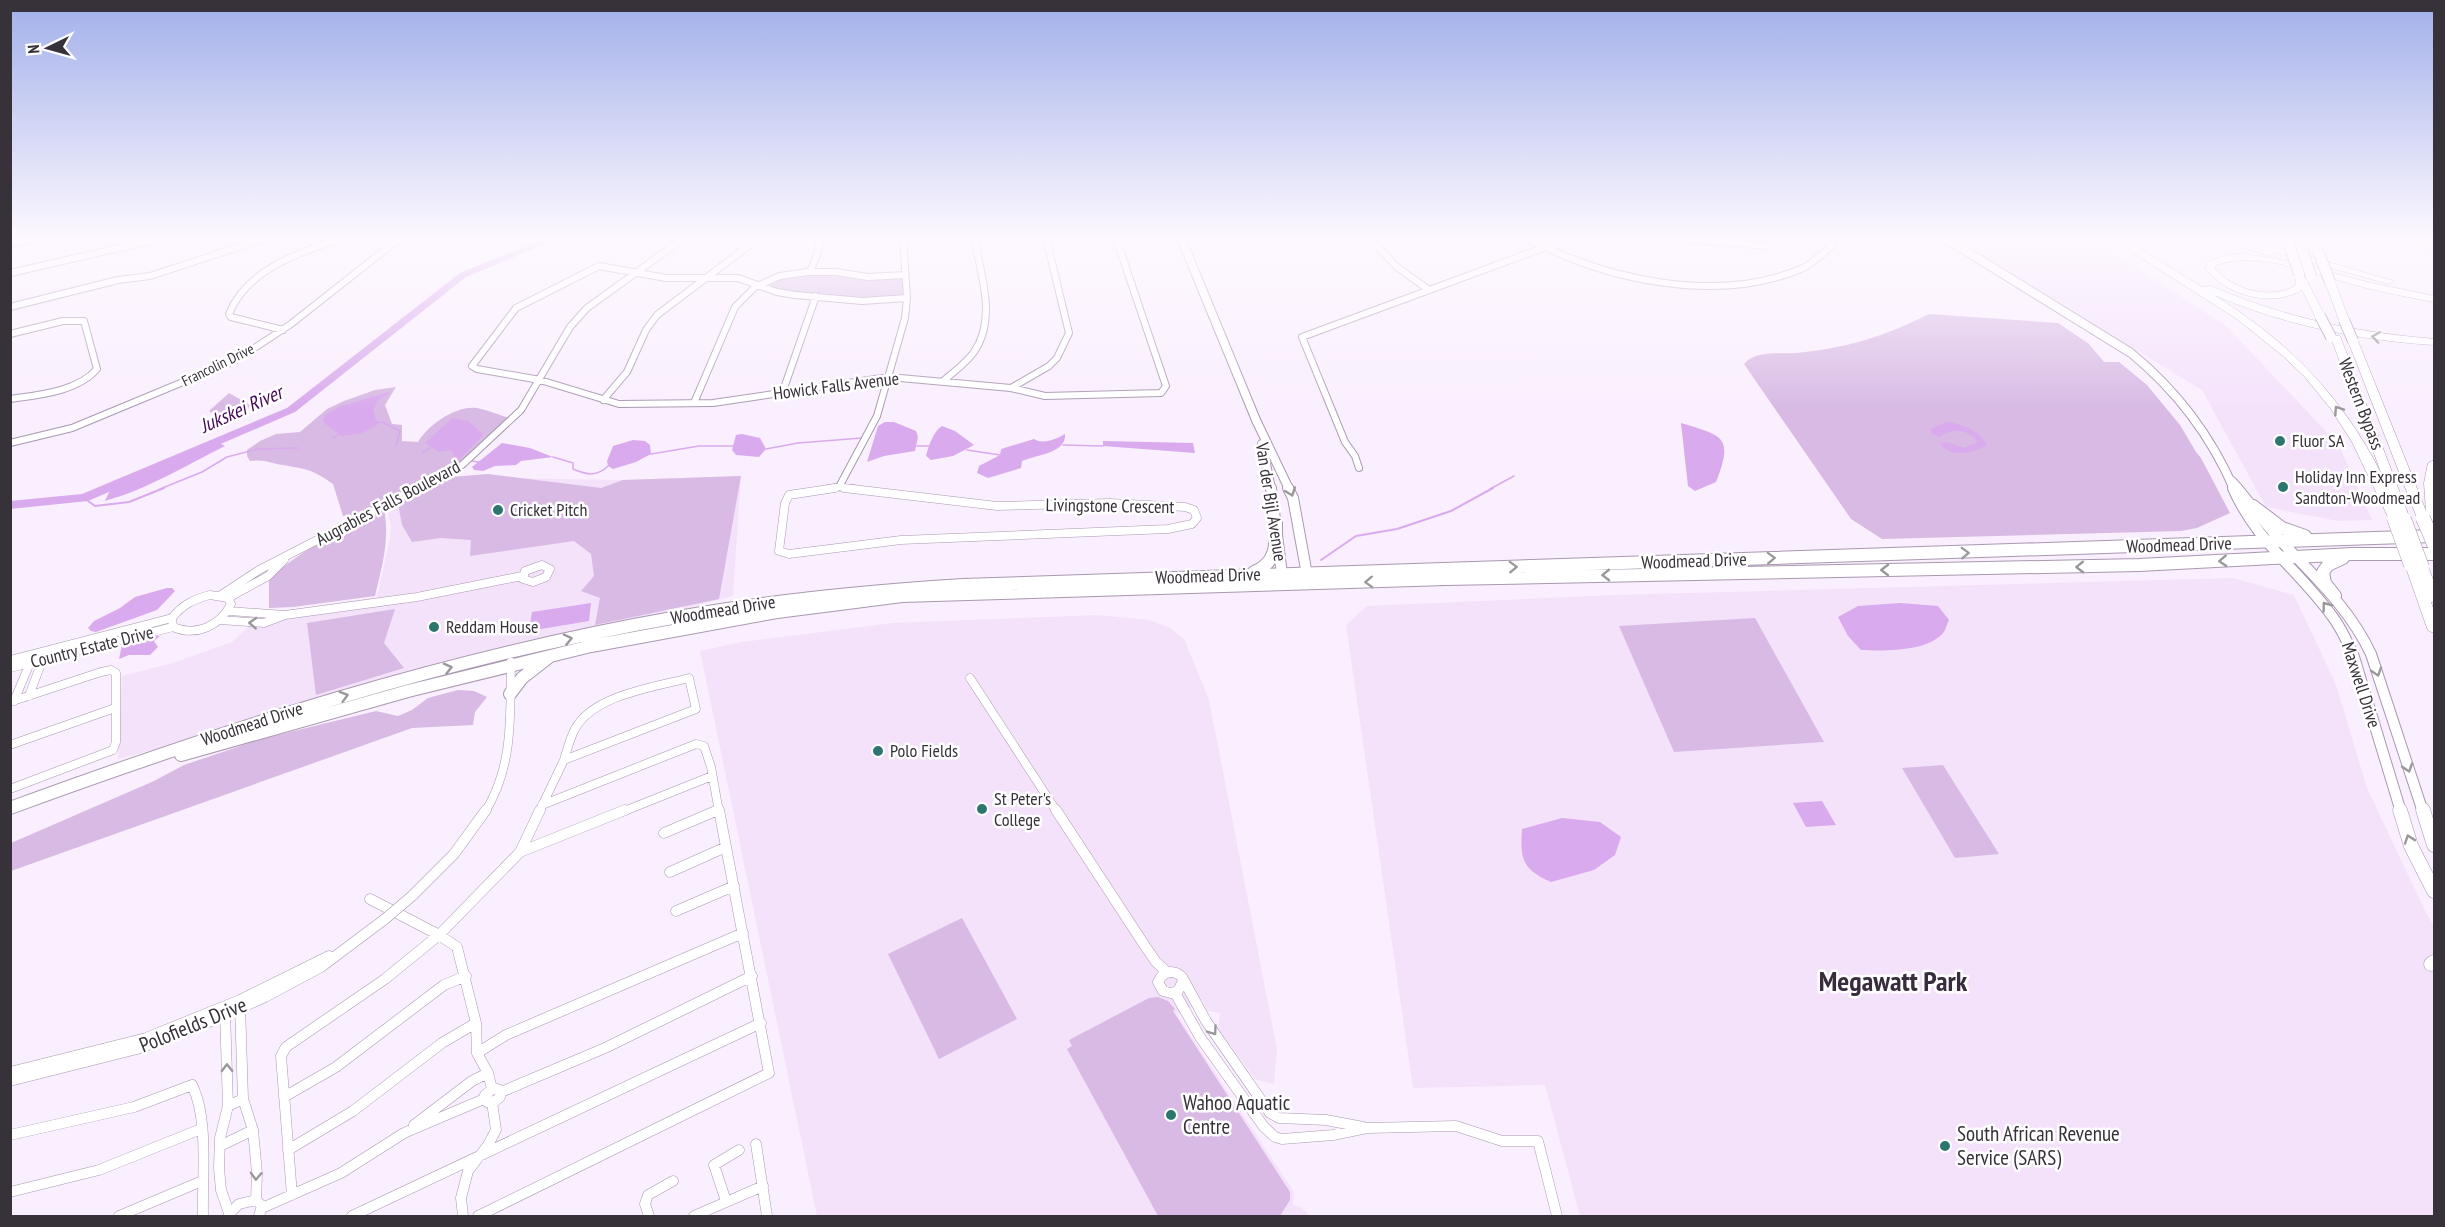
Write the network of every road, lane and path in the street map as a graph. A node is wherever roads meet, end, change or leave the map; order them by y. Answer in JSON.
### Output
{"nodes":[{"id":1,"x":57,"y":295,"type":"edge"},
{"id":2,"x":238,"y":295,"type":"edge"},
{"id":3,"x":327,"y":295,"type":"edge"},
{"id":4,"x":542,"y":295,"type":"edge"},
{"id":5,"x":604,"y":295,"type":"edge"},
{"id":6,"x":682,"y":295,"type":"edge"},
{"id":7,"x":744,"y":295,"type":"edge"},
{"id":8,"x":809,"y":295,"type":"edge"},
{"id":9,"x":984,"y":295,"type":"edge"},
{"id":10,"x":1061,"y":295,"type":"edge"},
{"id":11,"x":1135,"y":295,"type":"edge"},
{"id":12,"x":1205,"y":295,"type":"edge"},
{"id":13,"x":1415,"y":295,"type":"edge"},
{"id":14,"x":2033,"y":295,"type":"edge"},
{"id":15,"x":2039,"y":295,"type":"edge"},
{"id":16,"x":2205,"y":295,"type":"edge"},
{"id":17,"x":2230,"y":295,"type":"edge"},
{"id":18,"x":2314,"y":295,"type":"edge"},
{"id":19,"x":2335,"y":295,"type":"edge"},
{"id":20,"x":816,"y":296,"type":"junction"},
{"id":21,"x":907,"y":298,"type":"joint"},
{"id":22,"x":10,"y":307,"type":"edge"},
{"id":23,"x":2080,"y":320,"type":"junction"},
{"id":24,"x":283,"y":330,"type":"junction"},
{"id":25,"x":10,"y":334,"type":"edge"},
{"id":26,"x":2434,"y":342,"type":"edge"},
{"id":27,"x":889,"y":377,"type":"junction"},
{"id":28,"x":540,"y":380,"type":"junction"},
{"id":29,"x":944,"y":381,"type":"junction"},
{"id":30,"x":1011,"y":388,"type":"junction"},
{"id":31,"x":783,"y":391,"type":"junction"},
{"id":32,"x":10,"y":399,"type":"edge"},
{"id":33,"x":603,"y":400,"type":"junction"},
{"id":34,"x":694,"y":403,"type":"junction"},
{"id":35,"x":1256,"y":420,"type":"junction"},
{"id":36,"x":10,"y":443,"type":"edge"},
{"id":37,"x":2434,"y":463,"type":"edge"},
{"id":38,"x":1359,"y":468,"type":"dead end"},
{"id":39,"x":2226,"y":473,"type":"junction"},
{"id":40,"x":839,"y":487,"type":"junction"},
{"id":41,"x":2253,"y":506,"type":"junction"},
{"id":42,"x":2399,"y":518,"type":"junction"},
{"id":43,"x":2429,"y":518,"type":"edge"},
{"id":44,"x":1276,"y":522,"type":"junction"},
{"id":45,"x":2434,"y":536,"type":"edge"},
{"id":46,"x":2338,"y":539,"type":"junction"},
{"id":47,"x":2282,"y":541,"type":"junction"},
{"id":48,"x":2266,"y":542,"type":"junction"},
{"id":49,"x":2434,"y":544,"type":"edge"},
{"id":50,"x":2352,"y":554,"type":"junction"},
{"id":51,"x":2434,"y":554,"type":"edge"},
{"id":52,"x":2282,"y":558,"type":"junction"},
{"id":53,"x":2299,"y":558,"type":"junction"},
{"id":54,"x":2417,"y":566,"type":"junction"},
{"id":55,"x":1235,"y":575,"type":"junction"},
{"id":56,"x":522,"y":576,"type":"dead end"},
{"id":57,"x":1308,"y":578,"type":"junction"},
{"id":58,"x":1282,"y":579,"type":"junction"},
{"id":59,"x":2335,"y":596,"type":"junction"},
{"id":60,"x":224,"y":597,"type":"junction"},
{"id":61,"x":2434,"y":598,"type":"edge"},
{"id":62,"x":229,"y":611,"type":"junction"},
{"id":63,"x":285,"y":615,"type":"junction"},
{"id":64,"x":220,"y":620,"type":"junction"},
{"id":65,"x":173,"y":622,"type":"junction"},
{"id":66,"x":2434,"y":628,"type":"edge"},
{"id":67,"x":555,"y":653,"type":"junction"},
{"id":68,"x":511,"y":658,"type":"junction"},
{"id":69,"x":10,"y":660,"type":"edge"},
{"id":70,"x":34,"y":661,"type":"junction"},
{"id":71,"x":10,"y":668,"type":"edge"},
{"id":72,"x":969,"y":678,"type":"dead end"},
{"id":73,"x":510,"y":694,"type":"junction"},
{"id":74,"x":29,"y":696,"type":"junction"},
{"id":75,"x":12,"y":701,"type":"edge"},
{"id":76,"x":115,"y":708,"type":"junction"},
{"id":77,"x":10,"y":745,"type":"edge"},
{"id":78,"x":564,"y":760,"type":"junction"},
{"id":79,"x":712,"y":776,"type":"junction"},
{"id":80,"x":10,"y":789,"type":"edge"},
{"id":81,"x":542,"y":805,"type":"junction"},
{"id":82,"x":10,"y":808,"type":"edge"},
{"id":83,"x":719,"y":810,"type":"junction"},
{"id":84,"x":10,"y":815,"type":"edge"},
{"id":85,"x":664,"y":833,"type":"dead end"},
{"id":86,"x":2434,"y":845,"type":"edge"},
{"id":87,"x":726,"y":847,"type":"junction"},
{"id":88,"x":520,"y":852,"type":"junction"},
{"id":89,"x":670,"y":872,"type":"dead end"},
{"id":90,"x":734,"y":886,"type":"junction"},
{"id":91,"x":2434,"y":891,"type":"edge"},
{"id":92,"x":370,"y":899,"type":"dead end"},
{"id":93,"x":676,"y":911,"type":"dead end"},
{"id":94,"x":743,"y":933,"type":"junction"},
{"id":95,"x":439,"y":935,"type":"junction"},
{"id":96,"x":1167,"y":972,"type":"junction"},
{"id":97,"x":466,"y":976,"type":"junction"},
{"id":98,"x":752,"y":976,"type":"junction"},
{"id":99,"x":1183,"y":981,"type":"junction"},
{"id":100,"x":1175,"y":993,"type":"junction"},
{"id":101,"x":240,"y":1004,"type":"junction"},
{"id":102,"x":225,"y":1010,"type":"junction"},
{"id":103,"x":476,"y":1023,"type":"junction"},
{"id":104,"x":761,"y":1023,"type":"junction"},
{"id":105,"x":477,"y":1053,"type":"junction"},
{"id":106,"x":10,"y":1072,"type":"edge"},
{"id":107,"x":488,"y":1073,"type":"junction"},
{"id":108,"x":10,"y":1081,"type":"edge"},
{"id":109,"x":496,"y":1090,"type":"junction"},
{"id":110,"x":284,"y":1097,"type":"junction"},
{"id":111,"x":243,"y":1099,"type":"junction"},
{"id":112,"x":488,"y":1101,"type":"junction"},
{"id":113,"x":228,"y":1107,"type":"junction"},
{"id":114,"x":201,"y":1128,"type":"junction"},
{"id":115,"x":1367,"y":1128,"type":"junction"},
{"id":116,"x":253,"y":1130,"type":"junction"},
{"id":117,"x":404,"y":1133,"type":"junction"},
{"id":118,"x":10,"y":1135,"type":"edge"},
{"id":119,"x":756,"y":1144,"type":"dead end"},
{"id":120,"x":220,"y":1146,"type":"junction"},
{"id":121,"x":288,"y":1150,"type":"junction"},
{"id":122,"x":739,"y":1150,"type":"dead end"},
{"id":123,"x":480,"y":1156,"type":"junction"},
{"id":124,"x":202,"y":1181,"type":"junction"},
{"id":125,"x":673,"y":1181,"type":"dead end"},
{"id":126,"x":763,"y":1186,"type":"junction"},
{"id":127,"x":10,"y":1192,"type":"edge"},
{"id":128,"x":292,"y":1195,"type":"junction"},
{"id":129,"x":726,"y":1201,"type":"junction"},
{"id":130,"x":259,"y":1208,"type":"edge"},
{"id":131,"x":228,"y":1215,"type":"edge"},
{"id":132,"x":119,"y":1216,"type":"edge"},
{"id":133,"x":203,"y":1216,"type":"edge"},
{"id":134,"x":352,"y":1216,"type":"edge"},
{"id":135,"x":464,"y":1216,"type":"edge"},
{"id":136,"x":478,"y":1216,"type":"edge"},
{"id":137,"x":649,"y":1216,"type":"edge"},
{"id":138,"x":694,"y":1216,"type":"edge"},
{"id":139,"x":767,"y":1216,"type":"edge"},
{"id":140,"x":1557,"y":1216,"type":"edge"}],
"edges":[{"from":1,"to":22,"type":"street"},
{"from":2,"to":24,"type":"street"},
{"from":3,"to":24,"type":"street","name":"Francolin Drive"},
{"from":4,"to":28,"type":"street","name":"Howick Falls Avenue"},
{"from":5,"to":28,"type":"street","name":"Augrabies Falls Boulevard"},
{"from":6,"to":33,"type":"street"},
{"from":7,"to":34,"type":"street"},
{"from":8,"to":20,"type":"street"},
{"from":9,"to":29,"type":"street"},
{"from":10,"to":30,"type":"street"},
{"from":11,"to":30,"type":"street","name":"Howick Falls Avenue"},
{"from":12,"to":35,"type":"main road","name":"Van der Bijl Avenue"},
{"from":13,"to":38,"type":"street"},
{"from":14,"to":23,"type":"main road","name":"Maxwell Drive"},
{"from":15,"to":23,"type":"main road","name":"Maxwell Drive"},
{"from":42,"to":16,"type":"highway","one_way":true},
{"from":26,"to":17,"type":"highway","one_way":true},
{"from":18,"to":42,"type":"highway","name":"Western Bypass"},
{"from":19,"to":43,"type":"highway","name":"Western Bypass","bridge":true},
{"from":20,"to":21,"type":"street"},
{"from":20,"to":31,"type":"street"},
{"from":21,"to":27,"type":"street"},
{"from":23,"to":39,"type":"main road","name":"Maxwell Drive"},
{"from":24,"to":36,"type":"street","name":"Francolin Drive"},
{"from":25,"to":32,"type":"street"},
{"from":27,"to":29,"type":"street","name":"Howick Falls Avenue"},
{"from":27,"to":31,"type":"street","name":"Howick Falls Avenue"},
{"from":27,"to":40,"type":"street"},
{"from":28,"to":33,"type":"street","name":"Howick Falls Avenue"},
{"from":28,"to":60,"type":"street","name":"Augrabies Falls Boulevard"},
{"from":29,"to":30,"type":"street","name":"Howick Falls Avenue"},
{"from":31,"to":34,"type":"street","name":"Howick Falls Avenue"},
{"from":33,"to":34,"type":"street","name":"Howick Falls Avenue"},
{"from":35,"to":44,"type":"main road","name":"Van der Bijl Avenue"},
{"from":35,"to":57,"type":"main road","name":"Van der Bijl Avenue","one_way":true},
{"from":37,"to":43,"type":"highway"},
{"from":39,"to":41,"type":"main road","name":"Maxwell Drive"},
{"from":39,"to":48,"type":"main road","name":"Maxwell Drive"},
{"from":40,"to":40,"type":"street","name":"Livingstone Crescent"},
{"from":41,"to":46,"type":"main road"},
{"from":41,"to":47,"type":"main road","name":"Maxwell Drive"},
{"from":42,"to":54,"type":"highway","name":"Western Bypass","bridge":true},
{"from":43,"to":49,"type":"highway","name":"Western Bypass","bridge":true},
{"from":44,"to":55,"type":"main road"},
{"from":44,"to":58,"type":"main road","name":"Van der Bijl Avenue"},
{"from":45,"to":46,"type":"main road","name":"Woodmead Drive"},
{"from":46,"to":47,"type":"main road","name":"Woodmead Drive"},
{"from":47,"to":48,"type":"main road","name":"Woodmead Drive"},
{"from":47,"to":53,"type":"main road","name":"Maxwell Drive"},
{"from":48,"to":52,"type":"main road","name":"Maxwell Drive"},
{"from":57,"to":48,"type":"main road","name":"Woodmead Drive","one_way":true},
{"from":50,"to":51,"type":"main road","name":"Woodmead Drive"},
{"from":50,"to":53,"type":"main road","name":"Woodmead Drive"},
{"from":50,"to":59,"type":"main road"},
{"from":52,"to":53,"type":"main road","name":"Woodmead Drive"},
{"from":52,"to":57,"type":"main road","name":"Woodmead Drive","one_way":true},
{"from":91,"to":52,"type":"main road","name":"Maxwell Drive","one_way":true},
{"from":53,"to":59,"type":"main road","name":"Maxwell Drive"},
{"from":54,"to":61,"type":"highway","name":"Western Bypass"},
{"from":54,"to":66,"type":"highway"},
{"from":55,"to":58,"type":"main road","name":"Woodmead Drive"},
{"from":68,"to":55,"type":"main road","name":"Woodmead Drive","one_way":true},
{"from":56,"to":63,"type":"street"},
{"from":57,"to":58,"type":"main road","name":"Woodmead Drive"},
{"from":58,"to":67,"type":"main road","name":"Woodmead Drive"},
{"from":59,"to":86,"type":"main road","name":"Maxwell Drive","one_way":true},
{"from":60,"to":62,"type":"street"},
{"from":60,"to":65,"type":"street","name":"Augrabies Falls Boulevard"},
{"from":62,"to":63,"type":"street"},
{"from":62,"to":64,"type":"street"},
{"from":63,"to":64,"type":"street","one_way":true},
{"from":64,"to":65,"type":"street"},
{"from":65,"to":70,"type":"street","name":"Country Estate Drive"},
{"from":65,"to":70,"type":"street","name":"Country Estate Drive"},
{"from":67,"to":68,"type":"main road","name":"Woodmead Drive"},
{"from":67,"to":73,"type":"main road"},
{"from":68,"to":73,"type":"street","name":"Polofields Drive"},
{"from":82,"to":68,"type":"main road","name":"Woodmead Drive","one_way":true},
{"from":68,"to":84,"type":"main road","name":"Woodmead Drive"},
{"from":69,"to":70,"type":"street","name":"Country Estate Drive"},
{"from":70,"to":71,"type":"street","name":"Country Estate Drive"},
{"from":70,"to":74,"type":"street"},
{"from":70,"to":75,"type":"street"},
{"from":72,"to":96,"type":"street"},
{"from":73,"to":101,"type":"street","name":"Polofields Drive","bridge":true},
{"from":74,"to":75,"type":"street"},
{"from":74,"to":76,"type":"street"},
{"from":76,"to":77,"type":"street"},
{"from":76,"to":80,"type":"street"},
{"from":78,"to":78,"type":"street"},
{"from":78,"to":81,"type":"street"},
{"from":79,"to":81,"type":"street"},
{"from":79,"to":83,"type":"street"},
{"from":79,"to":88,"type":"street"},
{"from":81,"to":88,"type":"street"},
{"from":83,"to":85,"type":"street"},
{"from":83,"to":87,"type":"street"},
{"from":87,"to":89,"type":"street"},
{"from":87,"to":90,"type":"street"},
{"from":88,"to":95,"type":"street"},
{"from":90,"to":93,"type":"street"},
{"from":90,"to":94,"type":"street"},
{"from":92,"to":95,"type":"street"},
{"from":94,"to":98,"type":"street"},
{"from":94,"to":105,"type":"street"},
{"from":95,"to":97,"type":"street"},
{"from":95,"to":110,"type":"street"},
{"from":96,"to":99,"type":"street"},
{"from":96,"to":100,"type":"street"},
{"from":97,"to":103,"type":"street"},
{"from":97,"to":110,"type":"street"},
{"from":98,"to":104,"type":"street"},
{"from":98,"to":109,"type":"street"},
{"from":99,"to":100,"type":"street"},
{"from":99,"to":115,"type":"street","one_way":true},
{"from":100,"to":115,"type":"street"},
{"from":101,"to":102,"type":"street","name":"Polofields Drive"},
{"from":101,"to":111,"type":"street"},
{"from":102,"to":106,"type":"street","name":"Polofields Drive"},
{"from":102,"to":108,"type":"street","name":"Polofields Drive"},
{"from":113,"to":102,"type":"street","one_way":true},
{"from":103,"to":105,"type":"street"},
{"from":103,"to":121,"type":"street"},
{"from":104,"to":123,"type":"street"},
{"from":104,"to":136,"type":"street"},
{"from":105,"to":107,"type":"street"},
{"from":107,"to":109,"type":"street"},
{"from":107,"to":117,"type":"street"},
{"from":109,"to":112,"type":"street"},
{"from":110,"to":121,"type":"street"},
{"from":111,"to":113,"type":"street"},
{"from":111,"to":116,"type":"street"},
{"from":112,"to":117,"type":"street"},
{"from":112,"to":123,"type":"street"},
{"from":113,"to":120,"type":"street"},
{"from":114,"to":118,"type":"street"},
{"from":114,"to":124,"type":"street"},
{"from":114,"to":127,"type":"street"},
{"from":115,"to":140,"type":"street"},
{"from":116,"to":120,"type":"street"},
{"from":116,"to":130,"type":"street","one_way":true},
{"from":117,"to":128,"type":"street"},
{"from":119,"to":126,"type":"street"},
{"from":120,"to":131,"type":"street"},
{"from":121,"to":128,"type":"street"},
{"from":122,"to":129,"type":"street"},
{"from":123,"to":134,"type":"street"},
{"from":123,"to":135,"type":"street"},
{"from":124,"to":132,"type":"street"},
{"from":124,"to":133,"type":"street"},
{"from":125,"to":137,"type":"street"},
{"from":126,"to":129,"type":"street"},
{"from":126,"to":139,"type":"street"},
{"from":128,"to":130,"type":"street"},
{"from":129,"to":138,"type":"street"},
{"from":130,"to":131,"type":"street"}]}
